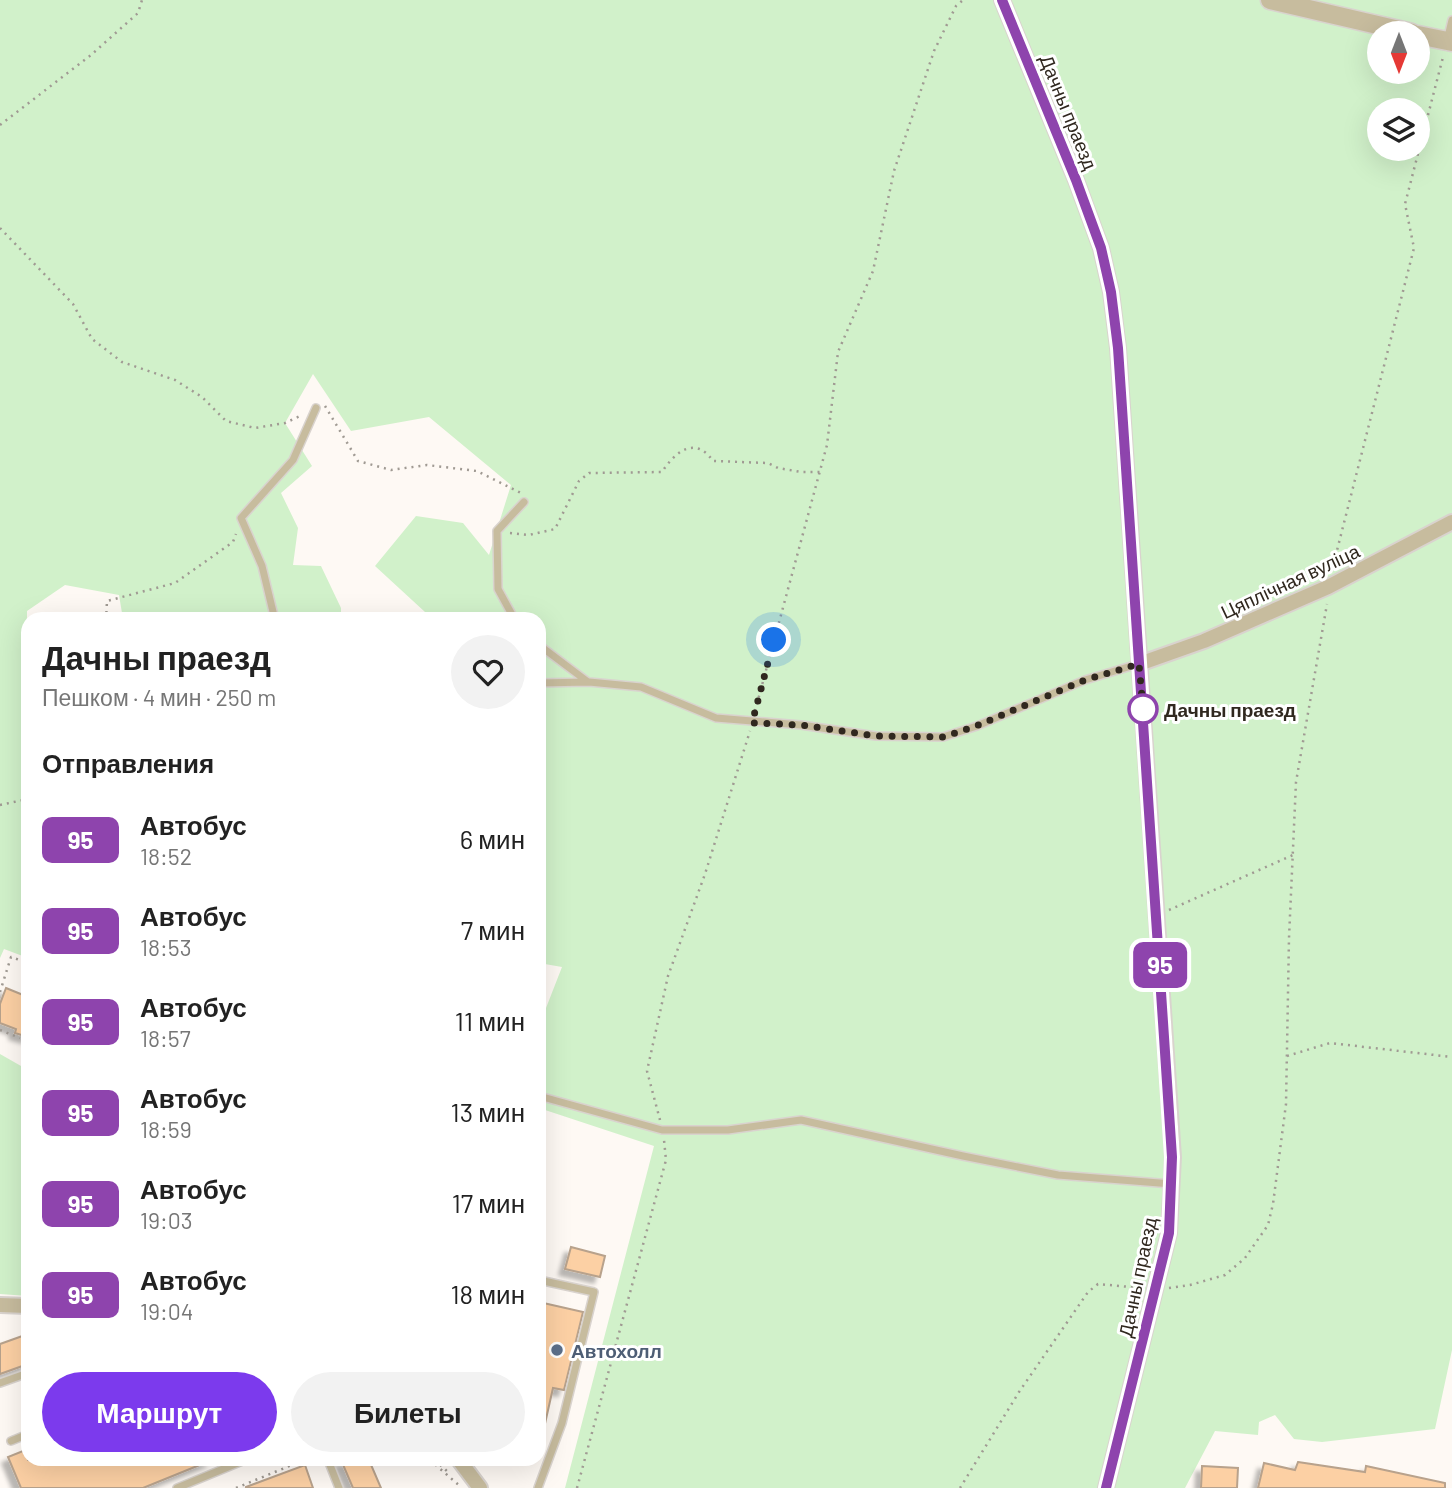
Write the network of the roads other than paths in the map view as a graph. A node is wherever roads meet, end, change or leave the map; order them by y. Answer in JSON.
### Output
{"nodes":[{"id":1,"x":1002,"y":0,"type":"edge"},
{"id":2,"x":1270,"y":0,"type":"edge"},
{"id":3,"x":1452,"y":20,"type":"edge"},
{"id":4,"x":1367,"y":23,"type":"edge"},
{"id":5,"x":1430,"y":38,"type":"edge"},
{"id":6,"x":1450,"y":42,"type":"edge"},
{"id":7,"x":316,"y":408,"type":"road end"},
{"id":8,"x":524,"y":502,"type":"road end"},
{"id":9,"x":1452,"y":522,"type":"edge"},
{"id":10,"x":273,"y":612,"type":"edge"},
{"id":11,"x":511,"y":612,"type":"edge"},
{"id":12,"x":546,"y":650,"type":"edge"},
{"id":13,"x":1139,"y":664,"type":"junction"},
{"id":14,"x":589,"y":682,"type":"junction"},
{"id":15,"x":546,"y":683,"type":"edge"},
{"id":16,"x":546,"y":1098,"type":"edge"},
{"id":17,"x":1172,"y":1184,"type":"junction"},
{"id":18,"x":546,"y":1282,"type":"edge"},
{"id":19,"x":0,"y":1305,"type":"edge"},
{"id":20,"x":21,"y":1306,"type":"edge"},
{"id":21,"x":21,"y":1376,"type":"edge"},
{"id":22,"x":0,"y":1383,"type":"edge"},
{"id":23,"x":21,"y":1437,"type":"edge"},
{"id":24,"x":11,"y":1441,"type":"dead end"},
{"id":25,"x":548,"y":1458,"type":"joint"},
{"id":26,"x":546,"y":1464,"type":"edge"},
{"id":27,"x":230,"y":1466,"type":"edge"},
{"id":28,"x":330,"y":1466,"type":"edge"},
{"id":29,"x":464,"y":1466,"type":"edge"},
{"id":30,"x":545,"y":1466,"type":"edge"},
{"id":31,"x":177,"y":1488,"type":"edge"},
{"id":32,"x":339,"y":1488,"type":"edge"},
{"id":33,"x":480,"y":1488,"type":"edge"},
{"id":34,"x":538,"y":1488,"type":"edge"},
{"id":35,"x":1106,"y":1488,"type":"edge"}],
"edges":[{"from":1,"to":13,"type":"street","name":"Дачны праезд"},
{"from":2,"to":4,"type":"street"},
{"from":3,"to":6,"type":"lane"},
{"from":5,"to":6,"type":"street"},
{"from":7,"to":10,"type":"lane"},
{"from":8,"to":11,"type":"lane"},
{"from":9,"to":13,"type":"street","name":"Цяплічная вуліца"},
{"from":12,"to":14,"type":"lane"},
{"from":13,"to":14,"type":"lane"},
{"from":13,"to":17,"type":"street","name":"Дачны праезд"},
{"from":14,"to":15,"type":"lane"},
{"from":16,"to":17,"type":"lane"},
{"from":17,"to":35,"type":"street","name":"Дачны праезд"},
{"from":18,"to":25,"type":"lane"},
{"from":19,"to":20,"type":"street"},
{"from":21,"to":22,"type":"lane"},
{"from":23,"to":24,"type":"lane"},
{"from":25,"to":26,"type":"lane"},
{"from":27,"to":31,"type":"lane"},
{"from":28,"to":32,"type":"lane"},
{"from":29,"to":33,"type":"street"},
{"from":30,"to":34,"type":"lane"}]}
